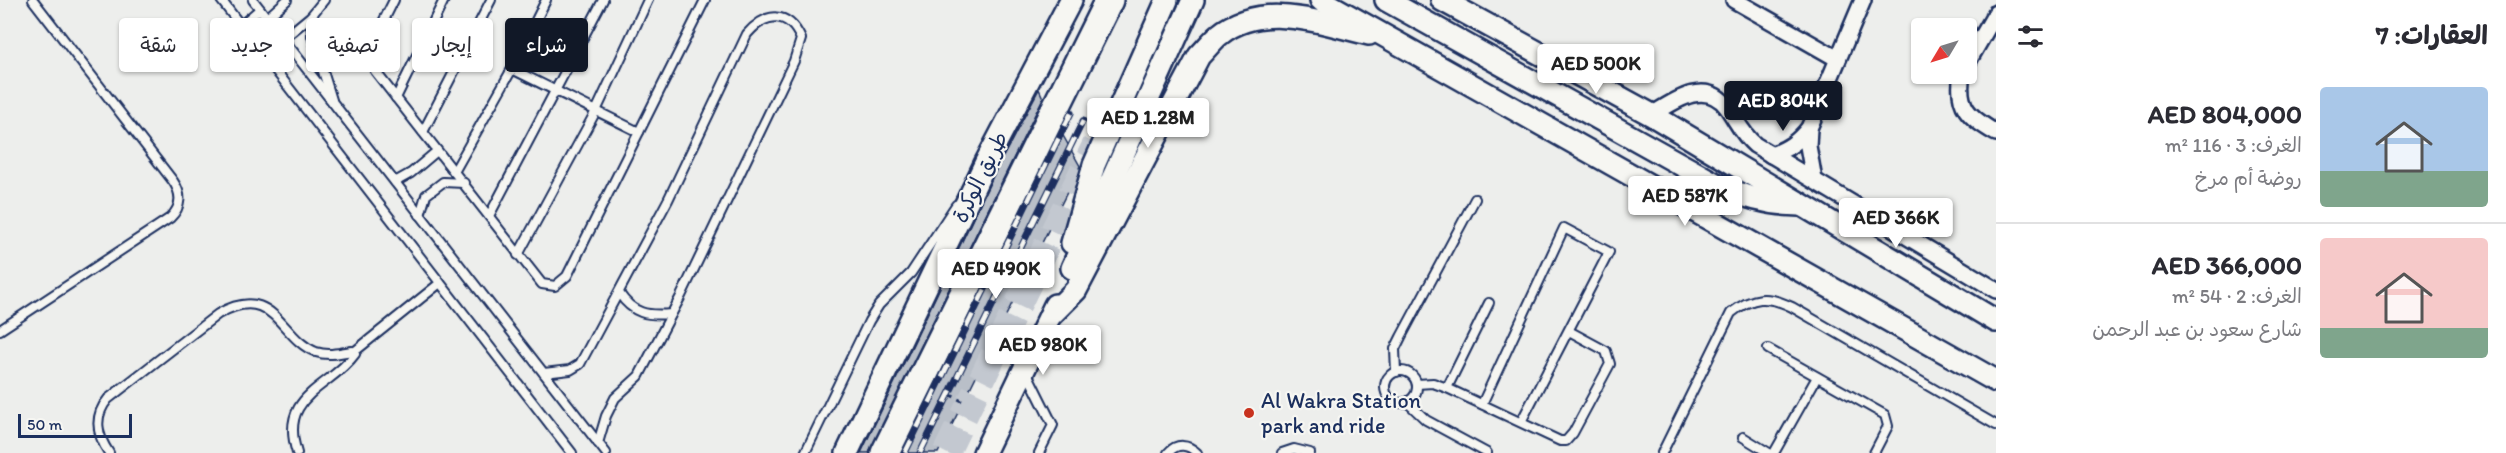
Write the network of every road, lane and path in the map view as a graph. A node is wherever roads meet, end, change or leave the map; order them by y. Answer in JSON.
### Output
{"nodes":[{"id":1,"x":33,"y":0,"type":"edge"},
{"id":2,"x":221,"y":0,"type":"edge"},
{"id":3,"x":253,"y":0,"type":"edge"},
{"id":4,"x":287,"y":0,"type":"edge"},
{"id":5,"x":324,"y":0,"type":"edge"},
{"id":6,"x":394,"y":0,"type":"edge"},
{"id":7,"x":444,"y":0,"type":"edge"},
{"id":8,"x":491,"y":0,"type":"edge"},
{"id":9,"x":546,"y":0,"type":"edge"},
{"id":10,"x":603,"y":0,"type":"edge"},
{"id":11,"x":648,"y":0,"type":"edge"},
{"id":12,"x":705,"y":0,"type":"edge"},
{"id":13,"x":1071,"y":0,"type":"edge"},
{"id":14,"x":1110,"y":0,"type":"edge"},
{"id":15,"x":1167,"y":0,"type":"edge"},
{"id":16,"x":1193,"y":0,"type":"edge"},
{"id":17,"x":1321,"y":0,"type":"edge"},
{"id":18,"x":1386,"y":0,"type":"edge"},
{"id":19,"x":1442,"y":0,"type":"edge"},
{"id":20,"x":1734,"y":0,"type":"edge"},
{"id":21,"x":1863,"y":0,"type":"edge"},
{"id":22,"x":260,"y":9,"type":"junction"},
{"id":23,"x":1996,"y":13,"type":"edge"},
{"id":24,"x":311,"y":16,"type":"junction"},
{"id":25,"x":235,"y":18,"type":"edge"},
{"id":26,"x":249,"y":18,"type":"edge"},
{"id":27,"x":267,"y":18,"type":"joint"},
{"id":28,"x":537,"y":18,"type":"edge"},
{"id":29,"x":294,"y":30,"type":"edge"},
{"id":30,"x":1392,"y":39,"type":"junction"},
{"id":31,"x":1977,"y":46,"type":"edge"},
{"id":32,"x":294,"y":53,"type":"edge"},
{"id":33,"x":1838,"y":59,"type":"junction"},
{"id":34,"x":277,"y":72,"type":"edge"},
{"id":35,"x":510,"y":72,"type":"edge"},
{"id":36,"x":518,"y":72,"type":"edge"},
{"id":37,"x":1960,"y":84,"type":"edge"},
{"id":38,"x":555,"y":91,"type":"junction"},
{"id":39,"x":396,"y":98,"type":"junction"},
{"id":40,"x":334,"y":104,"type":"junction"},
{"id":41,"x":596,"y":111,"type":"junction"},
{"id":42,"x":1652,"y":115,"type":"junction"},
{"id":43,"x":1809,"y":128,"type":"junction"},
{"id":44,"x":423,"y":132,"type":"junction"},
{"id":45,"x":639,"y":132,"type":"junction"},
{"id":46,"x":1996,"y":133,"type":"edge"},
{"id":47,"x":437,"y":151,"type":"junction"},
{"id":48,"x":1771,"y":155,"type":"junction"},
{"id":49,"x":985,"y":164,"type":"junction"},
{"id":50,"x":454,"y":172,"type":"junction"},
{"id":51,"x":1814,"y":180,"type":"junction"},
{"id":52,"x":395,"y":182,"type":"junction"},
{"id":53,"x":464,"y":183,"type":"junction"},
{"id":54,"x":1474,"y":199,"type":"dead end"},
{"id":55,"x":1803,"y":205,"type":"junction"},
{"id":56,"x":420,"y":215,"type":"junction"},
{"id":57,"x":489,"y":216,"type":"junction"},
{"id":58,"x":1036,"y":219,"type":"dead end"},
{"id":59,"x":518,"y":255,"type":"junction"},
{"id":60,"x":1066,"y":282,"type":"junction"},
{"id":61,"x":440,"y":283,"type":"junction"},
{"id":62,"x":1996,"y":290,"type":"edge"},
{"id":63,"x":620,"y":293,"type":"junction"},
{"id":64,"x":1489,"y":303,"type":"dead end"},
{"id":65,"x":671,"y":314,"type":"junction"},
{"id":66,"x":1050,"y":316,"type":"junction"},
{"id":67,"x":1996,"y":321,"type":"edge"},
{"id":68,"x":0,"y":330,"type":"edge"},
{"id":69,"x":1569,"y":331,"type":"junction"},
{"id":70,"x":1768,"y":349,"type":"dead end"},
{"id":71,"x":354,"y":352,"type":"junction"},
{"id":72,"x":1025,"y":368,"type":"junction"},
{"id":73,"x":1395,"y":372,"type":"junction"},
{"id":74,"x":544,"y":373,"type":"junction"},
{"id":75,"x":1817,"y":377,"type":"junction"},
{"id":76,"x":1996,"y":381,"type":"edge"},
{"id":77,"x":1417,"y":384,"type":"junction"},
{"id":78,"x":1447,"y":388,"type":"junction"},
{"id":79,"x":949,"y":394,"type":"junction"},
{"id":80,"x":962,"y":401,"type":"dead end"},
{"id":81,"x":1407,"y":402,"type":"junction"},
{"id":82,"x":1482,"y":404,"type":"junction"},
{"id":83,"x":1521,"y":422,"type":"junction"},
{"id":84,"x":1996,"y":424,"type":"edge"},
{"id":85,"x":1743,"y":437,"type":"dead end"},
{"id":86,"x":598,"y":443,"type":"junction"},
{"id":87,"x":1286,"y":452,"type":"edge"},
{"id":88,"x":110,"y":453,"type":"edge"},
{"id":89,"x":297,"y":453,"type":"edge"},
{"id":90,"x":572,"y":453,"type":"edge"},
{"id":91,"x":606,"y":453,"type":"edge"},
{"id":92,"x":805,"y":453,"type":"edge"},
{"id":93,"x":846,"y":453,"type":"edge"},
{"id":94,"x":885,"y":453,"type":"edge"},
{"id":95,"x":920,"y":453,"type":"edge"},
{"id":96,"x":984,"y":453,"type":"edge"},
{"id":97,"x":1039,"y":453,"type":"edge"},
{"id":98,"x":1168,"y":453,"type":"edge"},
{"id":99,"x":1197,"y":453,"type":"edge"},
{"id":100,"x":1310,"y":453,"type":"edge"},
{"id":101,"x":1487,"y":453,"type":"edge"},
{"id":102,"x":1662,"y":453,"type":"edge"},
{"id":103,"x":1769,"y":453,"type":"edge"},
{"id":104,"x":1774,"y":453,"type":"edge"},
{"id":105,"x":1874,"y":453,"type":"edge"}],
"edges":[{"from":1,"to":68,"type":"lane"},
{"from":2,"to":25,"type":"lane"},
{"from":3,"to":22,"type":"lane"},
{"from":4,"to":27,"type":"lane"},
{"from":5,"to":24,"type":"lane"},
{"from":6,"to":39,"type":"lane"},
{"from":7,"to":39,"type":"lane"},
{"from":8,"to":44,"type":"lane"},
{"from":9,"to":28,"type":"lane"},
{"from":10,"to":38,"type":"lane"},
{"from":11,"to":41,"type":"lane"},
{"from":12,"to":45,"type":"lane"},
{"from":13,"to":49,"type":"main road","name":"طريق الوكرة"},
{"from":14,"to":94,"type":"highway","name":"طريق الوكرة"},
{"from":15,"to":60,"type":"main road"},
{"from":16,"to":60,"type":"main road"},
{"from":17,"to":30,"type":"main road"},
{"from":18,"to":55,"type":"main road"},
{"from":19,"to":42,"type":"main road"},
{"from":20,"to":33,"type":"street"},
{"from":21,"to":33,"type":"street"},
{"from":22,"to":26,"type":"lane"},
{"from":22,"to":27,"type":"lane"},
{"from":23,"to":31,"type":"street"},
{"from":24,"to":29,"type":"lane"},
{"from":24,"to":40,"type":"lane"},
{"from":30,"to":66,"type":"main road"},
{"from":30,"to":76,"type":"main road"},
{"from":32,"to":40,"type":"lane"},
{"from":33,"to":43,"type":"street"},
{"from":34,"to":61,"type":"lane"},
{"from":35,"to":50,"type":"lane"},
{"from":36,"to":38,"type":"lane"},
{"from":37,"to":46,"type":"street"},
{"from":38,"to":41,"type":"lane"},
{"from":38,"to":57,"type":"lane"},
{"from":39,"to":44,"type":"lane"},
{"from":40,"to":52,"type":"lane"},
{"from":41,"to":45,"type":"lane"},
{"from":41,"to":59,"type":"lane"},
{"from":42,"to":48,"type":"street"},
{"from":42,"to":55,"type":"main road"},
{"from":43,"to":48,"type":"street"},
{"from":43,"to":51,"type":"street"},
{"from":44,"to":47,"type":"lane"},
{"from":45,"to":59,"type":"lane"},
{"from":47,"to":50,"type":"lane"},
{"from":47,"to":52,"type":"lane"},
{"from":48,"to":51,"type":"street"},
{"from":49,"to":92,"type":"lane"},
{"from":49,"to":93,"type":"main road","name":"طريق الوكرة"},
{"from":50,"to":53,"type":"lane"},
{"from":51,"to":62,"type":"street"},
{"from":52,"to":56,"type":"lane"},
{"from":53,"to":56,"type":"lane"},
{"from":53,"to":57,"type":"lane"},
{"from":54,"to":73,"type":"lane"},
{"from":55,"to":67,"type":"main road"},
{"from":56,"to":74,"type":"lane"},
{"from":57,"to":59,"type":"lane"},
{"from":58,"to":79,"type":"path"},
{"from":60,"to":66,"type":"main road"},
{"from":61,"to":71,"type":"lane"},
{"from":61,"to":90,"type":"lane"},
{"from":63,"to":65,"type":"lane"},
{"from":63,"to":65,"type":"lane"},
{"from":63,"to":74,"type":"lane"},
{"from":64,"to":78,"type":"lane"},
{"from":65,"to":86,"type":"lane"},
{"from":66,"to":72,"type":"main road"},
{"from":69,"to":82,"type":"lane"},
{"from":69,"to":83,"type":"lane"},
{"from":69,"to":83,"type":"lane"},
{"from":70,"to":75,"type":"lane"},
{"from":71,"to":88,"type":"lane"},
{"from":71,"to":89,"type":"lane"},
{"from":72,"to":96,"type":"main road"},
{"from":72,"to":97,"type":"lane"},
{"from":73,"to":77,"type":"lane"},
{"from":73,"to":81,"type":"lane"},
{"from":74,"to":86,"type":"lane"},
{"from":75,"to":104,"type":"lane"},
{"from":75,"to":105,"type":"lane"},
{"from":77,"to":78,"type":"lane"},
{"from":77,"to":81,"type":"lane"},
{"from":78,"to":82,"type":"lane"},
{"from":79,"to":80,"type":"path"},
{"from":79,"to":95,"type":"path"},
{"from":81,"to":101,"type":"lane"},
{"from":82,"to":83,"type":"lane"},
{"from":84,"to":102,"type":"lane"},
{"from":85,"to":103,"type":"lane"},
{"from":86,"to":91,"type":"lane"},
{"from":87,"to":100,"type":"lane"},
{"from":98,"to":99,"type":"lane"}]}
